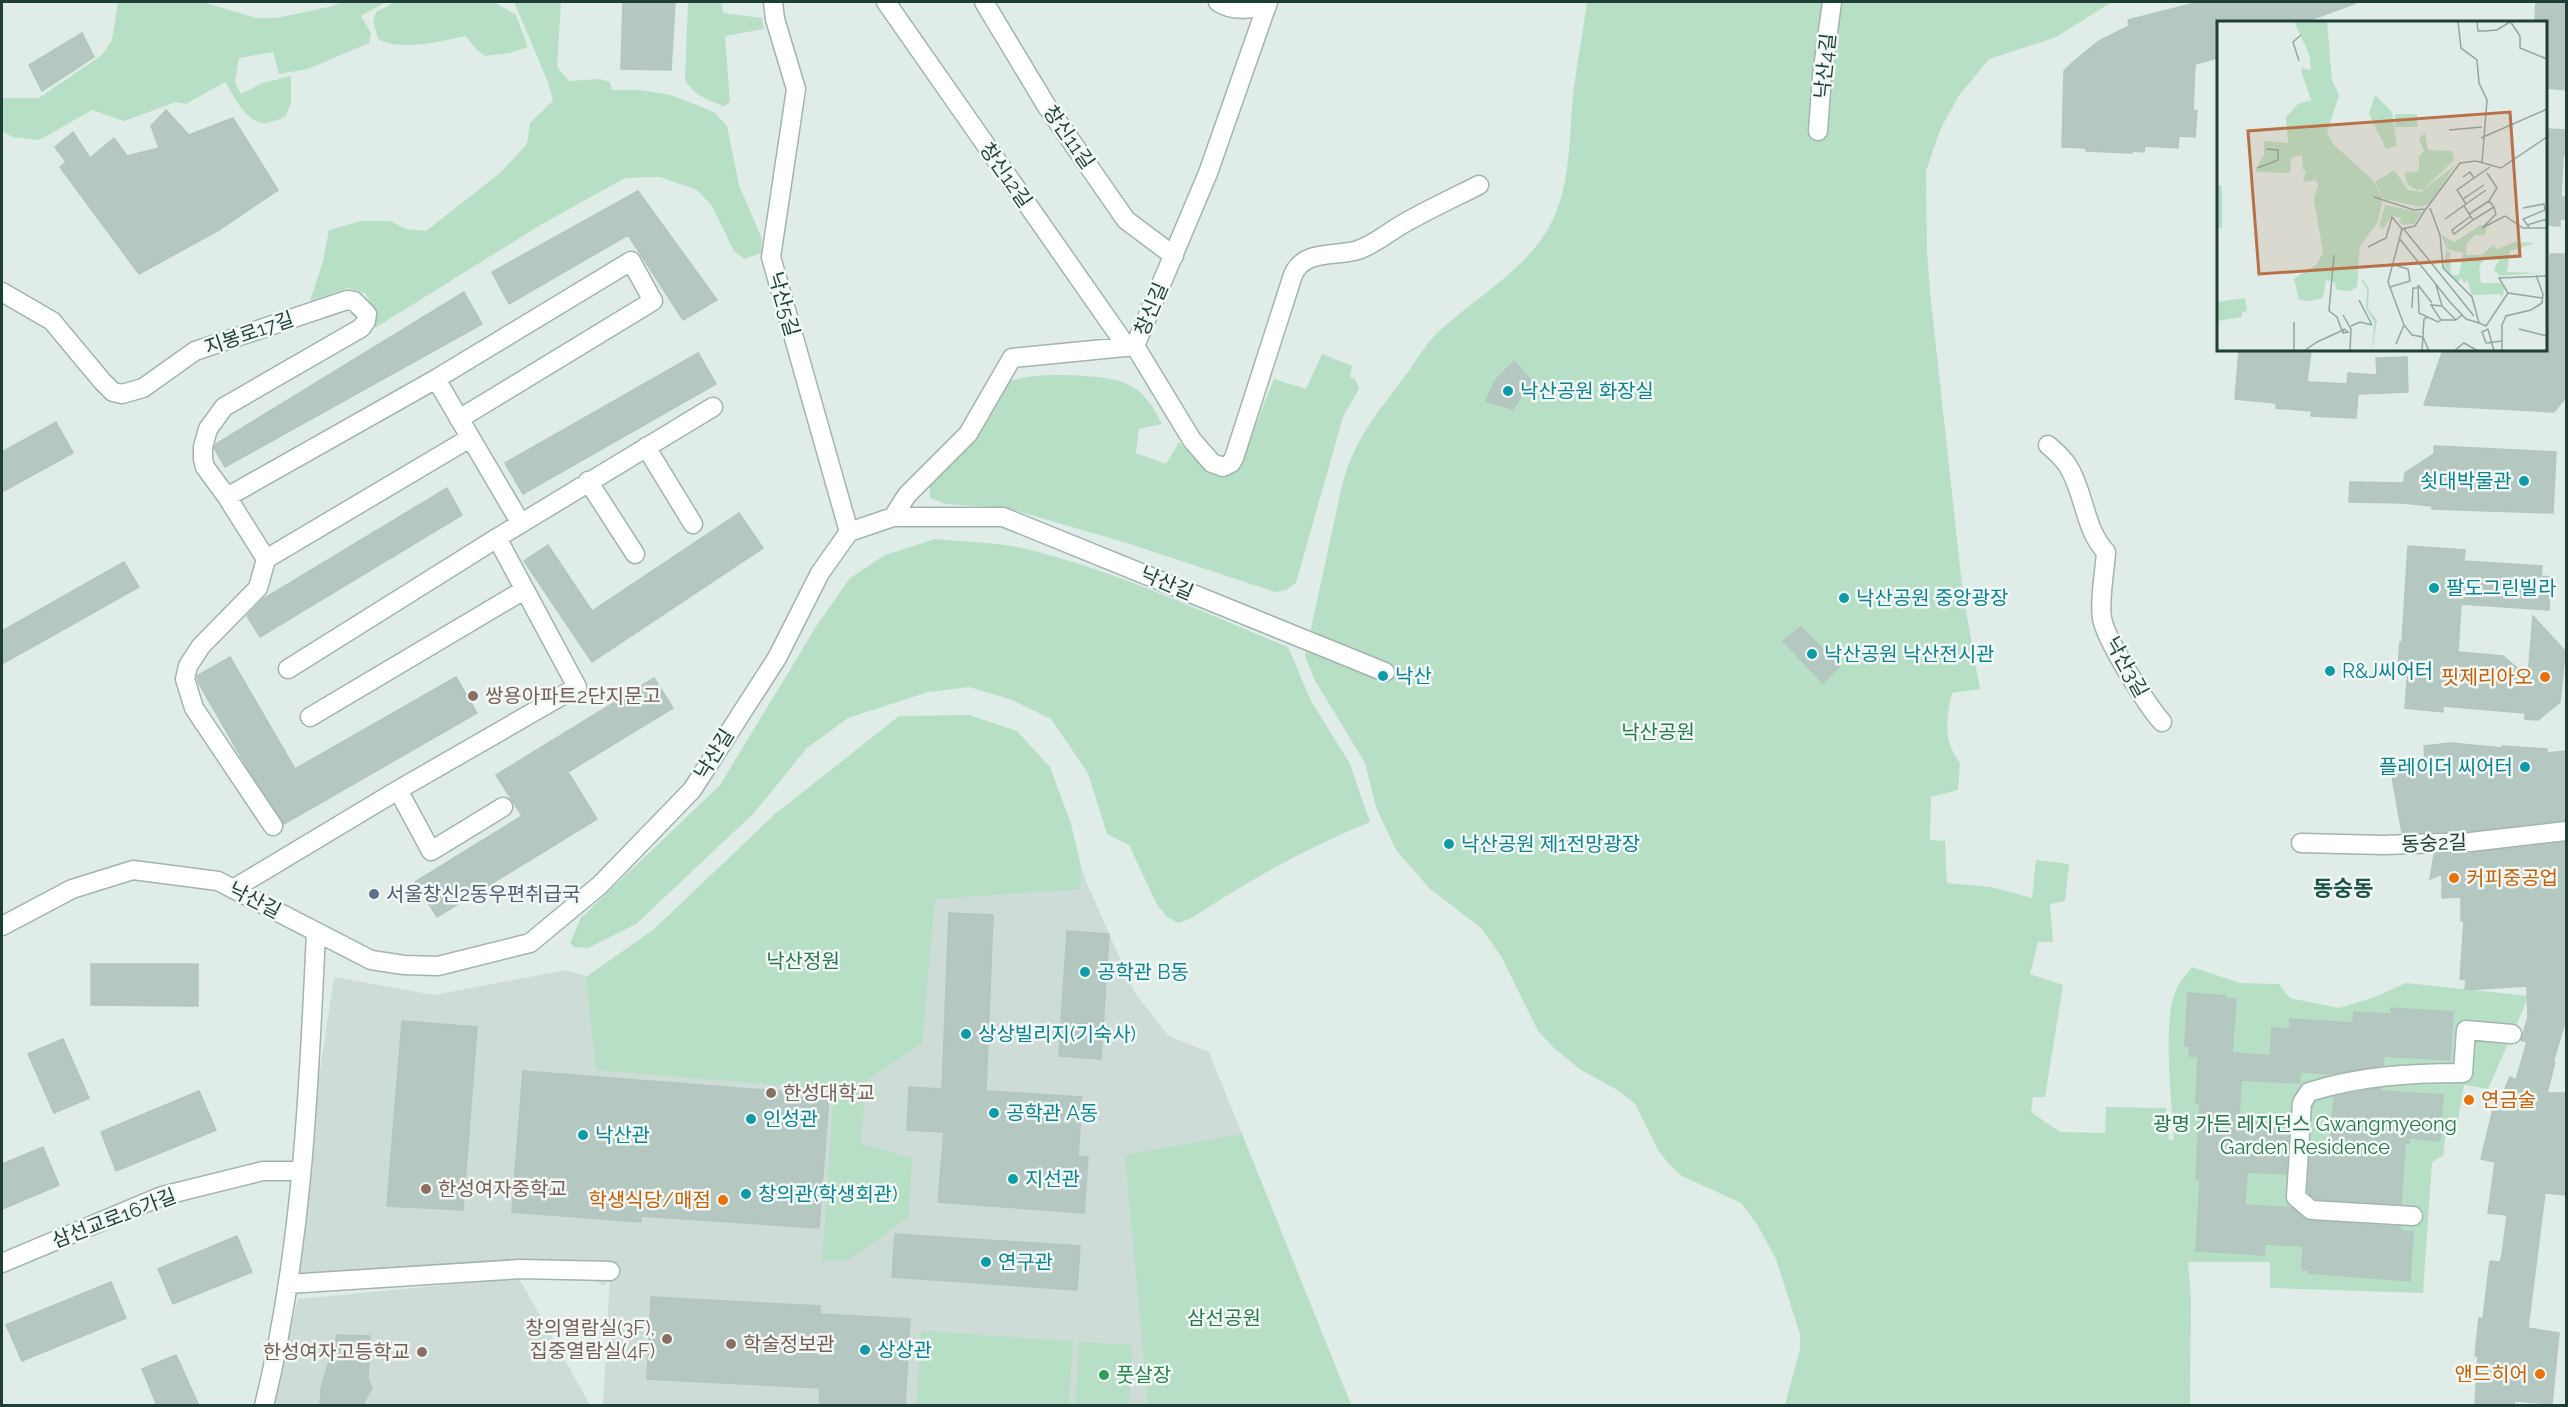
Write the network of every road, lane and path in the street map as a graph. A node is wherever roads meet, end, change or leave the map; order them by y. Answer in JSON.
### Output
{"nodes":[{"id":1,"x":773,"y":2,"type":"edge"},
{"id":2,"x":886,"y":2,"type":"edge"},
{"id":3,"x":984,"y":2,"type":"edge"},
{"id":4,"x":1218,"y":2,"type":"edge"},
{"id":5,"x":1832,"y":2,"type":"edge"},
{"id":6,"x":1268,"y":4,"type":"edge"},
{"id":7,"x":1818,"y":131,"type":"dead end"},
{"id":8,"x":1479,"y":185,"type":"dead end"},
{"id":9,"x":1174,"y":256,"type":"junction"},
{"id":10,"x":2,"y":291,"type":"edge"},
{"id":11,"x":1131,"y":347,"type":"junction"},
{"id":12,"x":436,"y":379,"type":"junction"},
{"id":13,"x":713,"y":407,"type":"dead end"},
{"id":14,"x":459,"y":419,"type":"junction"},
{"id":15,"x":470,"y":438,"type":"junction"},
{"id":16,"x":2048,"y":445,"type":"dead end"},
{"id":17,"x":646,"y":447,"type":"junction"},
{"id":18,"x":588,"y":481,"type":"junction"},
{"id":19,"x":227,"y":497,"type":"junction"},
{"id":20,"x":893,"y":518,"type":"junction"},
{"id":21,"x":520,"y":522,"type":"junction"},
{"id":22,"x":693,"y":524,"type":"dead end"},
{"id":23,"x":849,"y":532,"type":"junction"},
{"id":24,"x":496,"y":538,"type":"junction"},
{"id":25,"x":635,"y":554,"type":"dead end"},
{"id":26,"x":266,"y":559,"type":"junction"},
{"id":27,"x":524,"y":590,"type":"junction"},
{"id":28,"x":288,"y":669,"type":"dead end"},
{"id":29,"x":1385,"y":672,"type":"dead end"},
{"id":30,"x":310,"y":717,"type":"dead end"},
{"id":31,"x":2162,"y":722,"type":"dead end"},
{"id":32,"x":398,"y":790,"type":"junction"},
{"id":33,"x":503,"y":807,"type":"dead end"},
{"id":34,"x":273,"y":826,"type":"dead end"},
{"id":35,"x":2566,"y":831,"type":"edge"},
{"id":36,"x":2301,"y":843,"type":"dead end"},
{"id":37,"x":233,"y":889,"type":"junction"},
{"id":38,"x":2,"y":926,"type":"edge"},
{"id":39,"x":316,"y":932,"type":"junction"},
{"id":40,"x":2512,"y":1034,"type":"dead end"},
{"id":41,"x":300,"y":1171,"type":"junction"},
{"id":42,"x":2413,"y":1215,"type":"dead end"},
{"id":43,"x":2,"y":1263,"type":"edge"},
{"id":44,"x":610,"y":1271,"type":"dead end"},
{"id":45,"x":288,"y":1284,"type":"junction"},
{"id":46,"x":264,"y":1406,"type":"edge"}],
"edges":[{"from":1,"to":23,"type":"street","name":"낙산5길"},
{"from":2,"to":11,"type":"street","name":"창신12길"},
{"from":3,"to":9,"type":"street","name":"창신11길"},
{"from":4,"to":6,"type":"street"},
{"from":5,"to":7,"type":"street","name":"낙산4길"},
{"from":6,"to":9,"type":"street","name":"창신길"},
{"from":8,"to":11,"type":"street","name":"창신12길"},
{"from":9,"to":11,"type":"street","name":"창신길"},
{"from":10,"to":19,"type":"street","name":"지봉로17길"},
{"from":11,"to":20,"type":"street","name":"창신길"},
{"from":12,"to":14,"type":"street"},
{"from":12,"to":14,"type":"street"},
{"from":12,"to":19,"type":"street"},
{"from":13,"to":17,"type":"street"},
{"from":14,"to":15,"type":"street"},
{"from":15,"to":21,"type":"street"},
{"from":15,"to":26,"type":"street"},
{"from":16,"to":31,"type":"street","name":"낙산3길"},
{"from":17,"to":18,"type":"street"},
{"from":17,"to":22,"type":"street"},
{"from":18,"to":21,"type":"street"},
{"from":18,"to":25,"type":"street"},
{"from":19,"to":26,"type":"street"},
{"from":20,"to":23,"type":"street","name":"낙산길"},
{"from":20,"to":29,"type":"street","name":"낙산길"},
{"from":21,"to":24,"type":"street"},
{"from":23,"to":39,"type":"street","name":"낙산길"},
{"from":24,"to":27,"type":"street"},
{"from":24,"to":28,"type":"street"},
{"from":26,"to":34,"type":"street"},
{"from":27,"to":30,"type":"street"},
{"from":27,"to":32,"type":"street"},
{"from":32,"to":33,"type":"street"},
{"from":32,"to":37,"type":"street"},
{"from":35,"to":36,"type":"street","name":"동숭2길"},
{"from":37,"to":38,"type":"street","name":"낙산길"},
{"from":37,"to":39,"type":"street","name":"낙산길"},
{"from":39,"to":41,"type":"street"},
{"from":40,"to":42,"type":"street"},
{"from":41,"to":43,"type":"street","name":"삼선교로16가길"},
{"from":41,"to":45,"type":"street"},
{"from":44,"to":45,"type":"street"},
{"from":45,"to":46,"type":"street"}]}
